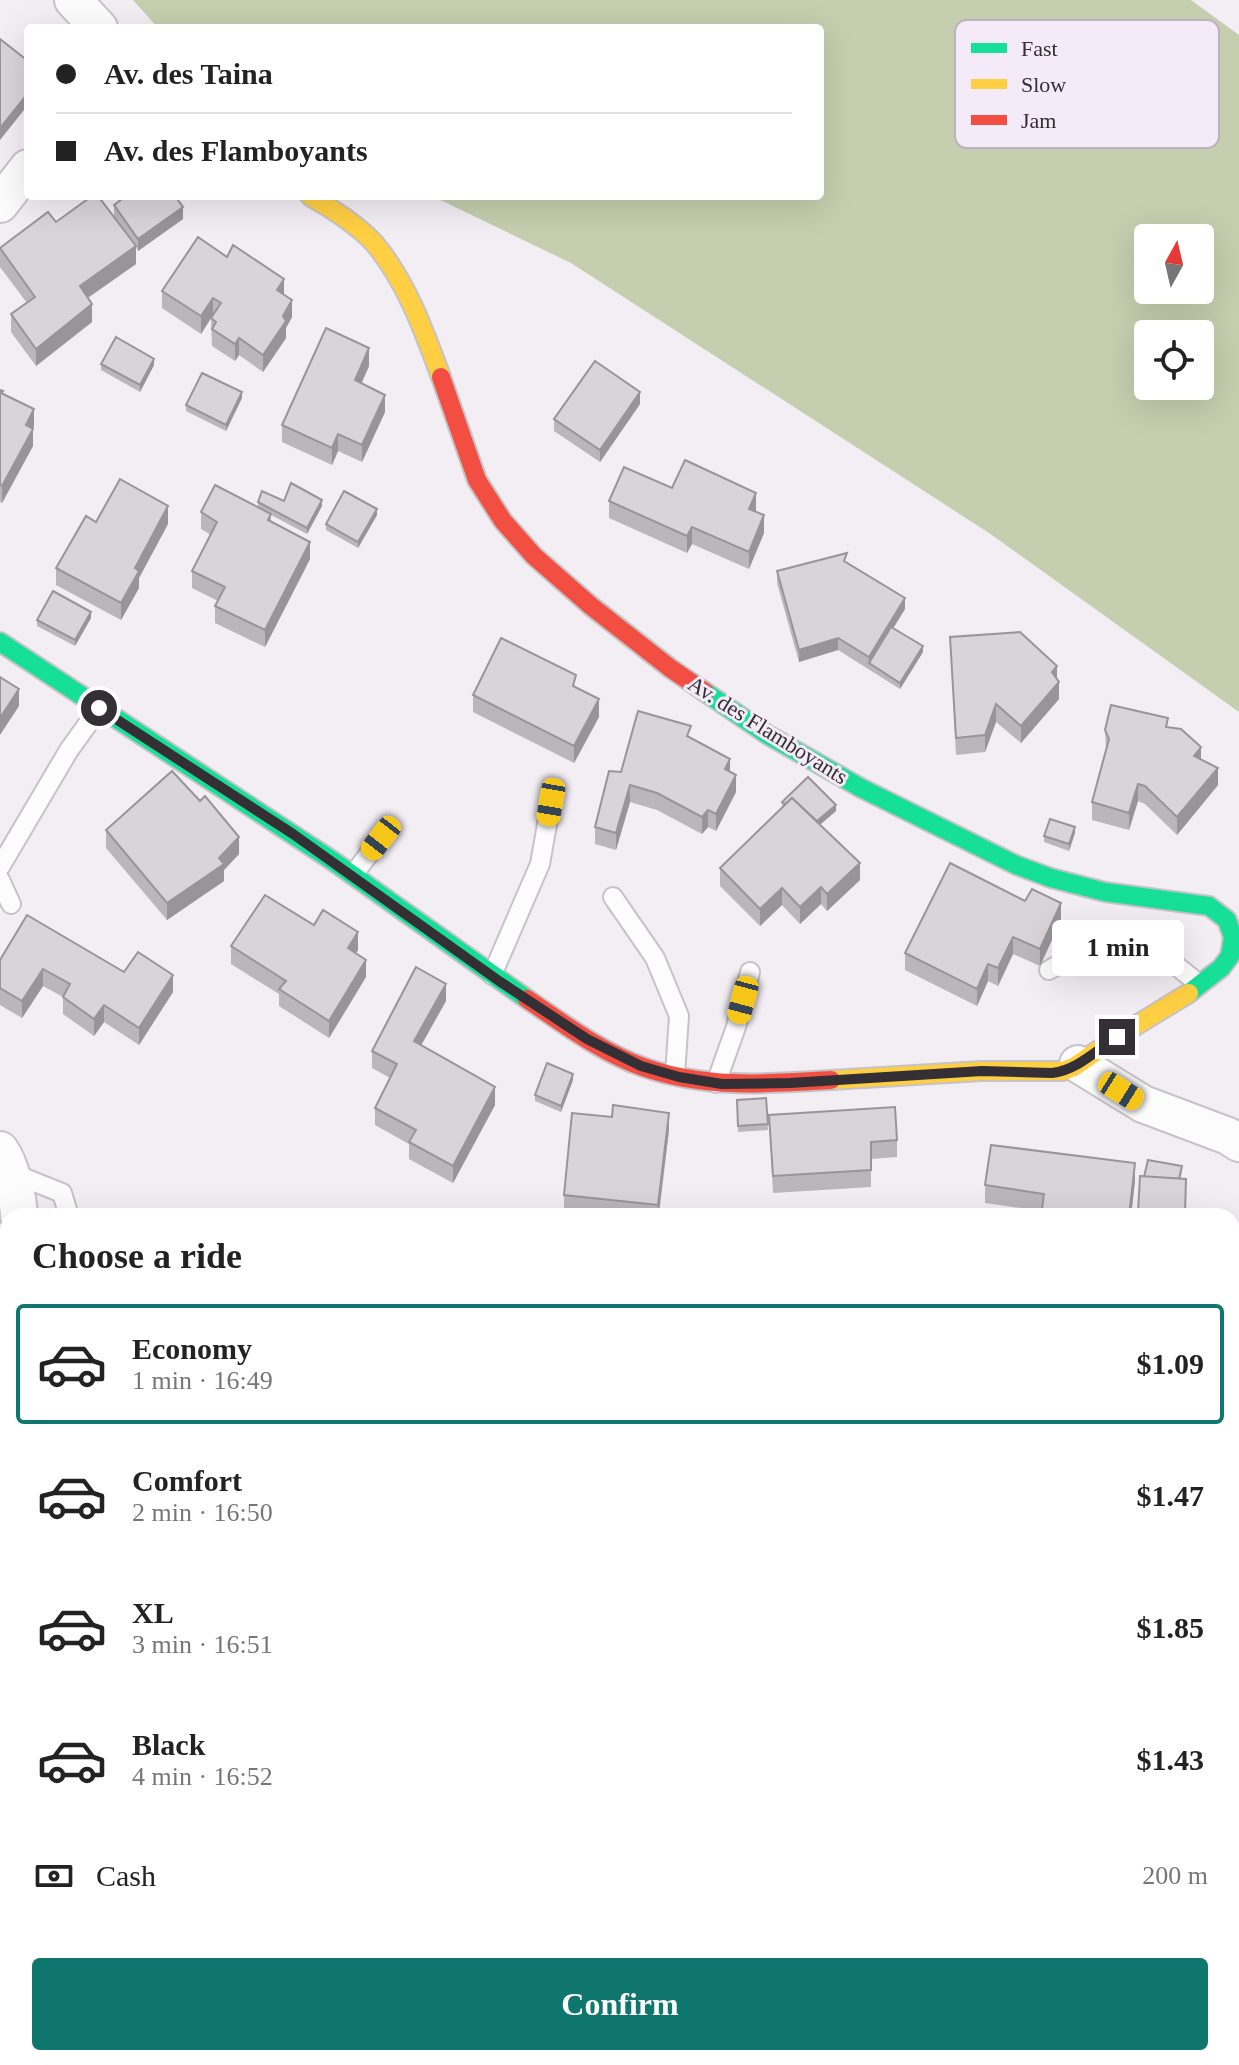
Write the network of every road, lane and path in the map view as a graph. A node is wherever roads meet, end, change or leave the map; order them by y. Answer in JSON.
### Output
{"nodes":[{"id":1,"x":73,"y":0,"type":"edge"},
{"id":2,"x":95,"y":24,"type":"edge"},
{"id":3,"x":24,"y":173,"type":"edge"},
{"id":4,"x":317,"y":200,"type":"edge"},
{"id":5,"x":0,"y":204,"type":"edge"},
{"id":6,"x":0,"y":642,"type":"edge"},
{"id":7,"x":100,"y":707,"type":"junction"},
{"id":8,"x":551,"y":802,"type":"dead end"},
{"id":9,"x":381,"y":838,"type":"dead end"},
{"id":10,"x":0,"y":867,"type":"edge"},
{"id":11,"x":353,"y":875,"type":"junction"},
{"id":12,"x":0,"y":880,"type":"edge"},
{"id":13,"x":613,"y":897,"type":"dead end"},
{"id":14,"x":11,"y":904,"type":"dead end"},
{"id":15,"x":1049,"y":970,"type":"dead end"},
{"id":16,"x":750,"y":972,"type":"dead end"},
{"id":17,"x":492,"y":975,"type":"junction"},
{"id":18,"x":1199,"y":984,"type":"junction"},
{"id":19,"x":1078,"y":1064,"type":"junction"},
{"id":20,"x":675,"y":1075,"type":"junction"},
{"id":21,"x":716,"y":1083,"type":"junction"},
{"id":22,"x":1239,"y":1143,"type":"edge"},
{"id":23,"x":5,"y":1161,"type":"edge"},
{"id":24,"x":18,"y":1208,"type":"edge"},
{"id":25,"x":67,"y":1208,"type":"edge"}],
"edges":[{"from":1,"to":2,"type":"street"},
{"from":3,"to":5,"type":"street"},
{"from":4,"to":18,"type":"street","name":"Av. des Flamboyants"},
{"from":6,"to":7,"type":"street"},
{"from":7,"to":10,"type":"lane"},
{"from":7,"to":11,"type":"street"},
{"from":8,"to":17,"type":"lane"},
{"from":9,"to":11,"type":"lane"},
{"from":11,"to":17,"type":"street"},
{"from":12,"to":14,"type":"lane"},
{"from":13,"to":20,"type":"lane"},
{"from":15,"to":18,"type":"lane"},
{"from":16,"to":21,"type":"lane"},
{"from":17,"to":20,"type":"street"},
{"from":18,"to":19,"type":"street","name":"Av. des Flamboyants"},
{"from":19,"to":21,"type":"street"},
{"from":19,"to":22,"type":"street"},
{"from":20,"to":21,"type":"street"},
{"from":23,"to":24,"type":"street"},
{"from":23,"to":25,"type":"lane"}]}
